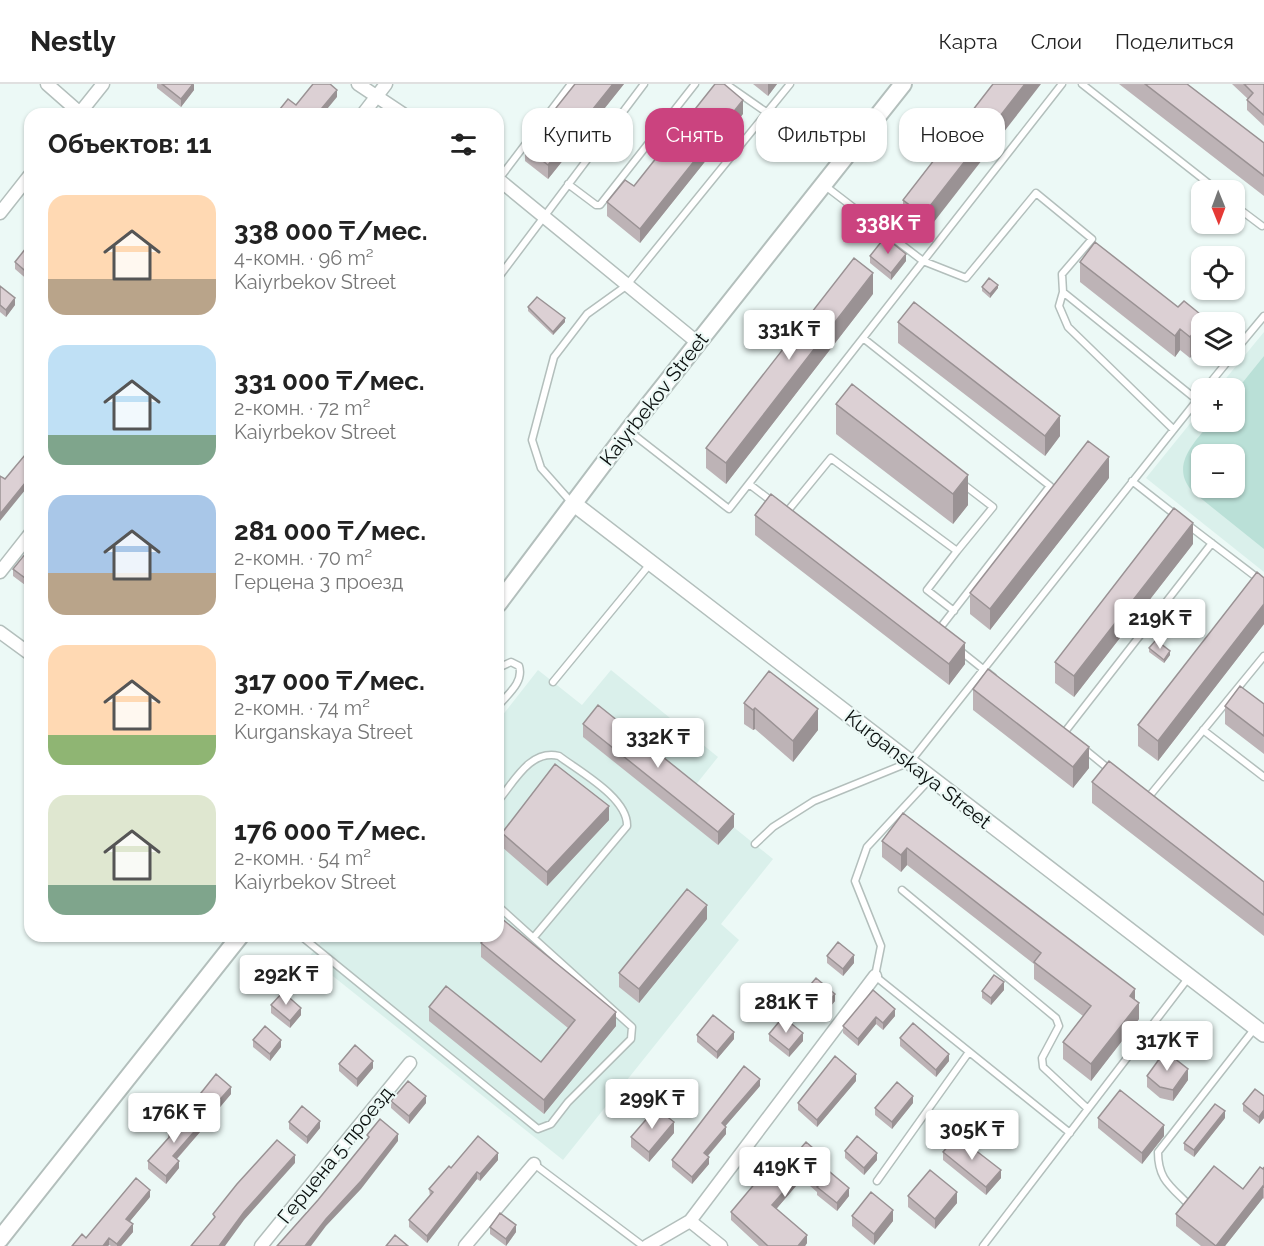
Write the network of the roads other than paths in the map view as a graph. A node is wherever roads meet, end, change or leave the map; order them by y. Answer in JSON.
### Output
{"nodes":[{"id":1,"x":47,"y":84,"type":"edge"},
{"id":2,"x":103,"y":84,"type":"edge"},
{"id":3,"x":358,"y":84,"type":"edge"},
{"id":4,"x":386,"y":84,"type":"edge"},
{"id":5,"x":571,"y":84,"type":"edge"},
{"id":6,"x":644,"y":84,"type":"edge"},
{"id":7,"x":695,"y":84,"type":"edge"},
{"id":8,"x":726,"y":84,"type":"edge"},
{"id":9,"x":790,"y":84,"type":"edge"},
{"id":10,"x":903,"y":84,"type":"edge"},
{"id":11,"x":1062,"y":84,"type":"edge"},
{"id":12,"x":1082,"y":84,"type":"edge"},
{"id":13,"x":377,"y":96,"type":"junction"},
{"id":14,"x":74,"y":108,"type":"edge"},
{"id":15,"x":84,"y":108,"type":"edge"},
{"id":16,"x":368,"y":108,"type":"edge"},
{"id":17,"x":394,"y":108,"type":"edge"},
{"id":18,"x":840,"y":164,"type":"junction"},
{"id":19,"x":504,"y":171,"type":"edge"},
{"id":20,"x":1204,"y":180,"type":"edge"},
{"id":21,"x":24,"y":183,"type":"edge"},
{"id":22,"x":504,"y":184,"type":"edge"},
{"id":23,"x":567,"y":184,"type":"junction"},
{"id":24,"x":823,"y":184,"type":"junction"},
{"id":25,"x":0,"y":213,"type":"edge"},
{"id":26,"x":1245,"y":213,"type":"edge"},
{"id":27,"x":543,"y":215,"type":"junction"},
{"id":28,"x":1262,"y":226,"type":"dead end"},
{"id":29,"x":1092,"y":239,"type":"junction"},
{"id":30,"x":1100,"y":246,"type":"edge"},
{"id":31,"x":923,"y":261,"type":"junction"},
{"id":32,"x":504,"y":270,"type":"edge"},
{"id":33,"x":626,"y":286,"type":"junction"},
{"id":34,"x":1063,"y":292,"type":"junction"},
{"id":35,"x":1264,"y":316,"type":"edge"},
{"id":36,"x":863,"y":338,"type":"junction"},
{"id":37,"x":1245,"y":338,"type":"edge"},
{"id":38,"x":698,"y":343,"type":"junction"},
{"id":39,"x":1223,"y":366,"type":"edge"},
{"id":40,"x":1214,"y":378,"type":"edge"},
{"id":41,"x":1191,"y":395,"type":"edge"},
{"id":42,"x":1191,"y":407,"type":"edge"},
{"id":43,"x":1173,"y":429,"type":"junction"},
{"id":44,"x":628,"y":431,"type":"junction"},
{"id":45,"x":956,"y":478,"type":"edge"},
{"id":46,"x":1132,"y":481,"type":"junction"},
{"id":47,"x":749,"y":484,"type":"junction"},
{"id":48,"x":573,"y":503,"type":"junction"},
{"id":49,"x":786,"y":513,"type":"junction"},
{"id":50,"x":796,"y":521,"type":"edge"},
{"id":51,"x":24,"y":542,"type":"edge"},
{"id":52,"x":1212,"y":543,"type":"junction"},
{"id":53,"x":957,"y":551,"type":"junction"},
{"id":54,"x":650,"y":563,"type":"junction"},
{"id":55,"x":0,"y":572,"type":"edge"},
{"id":56,"x":1264,"y":583,"type":"edge"},
{"id":57,"x":504,"y":596,"type":"edge"},
{"id":58,"x":954,"y":611,"type":"junction"},
{"id":59,"x":928,"y":625,"type":"edge"},
{"id":60,"x":0,"y":632,"type":"edge"},
{"id":61,"x":937,"y":632,"type":"junction"},
{"id":62,"x":946,"y":640,"type":"edge"},
{"id":63,"x":956,"y":647,"type":"edge"},
{"id":64,"x":24,"y":650,"type":"edge"},
{"id":65,"x":1264,"y":656,"type":"edge"},
{"id":66,"x":504,"y":665,"type":"edge"},
{"id":67,"x":983,"y":669,"type":"junction"},
{"id":68,"x":552,"y":681,"type":"dead end"},
{"id":69,"x":1001,"y":683,"type":"edge"},
{"id":70,"x":504,"y":699,"type":"edge"},
{"id":71,"x":1055,"y":726,"type":"edge"},
{"id":72,"x":1203,"y":730,"type":"junction"},
{"id":73,"x":1064,"y":733,"type":"junction"},
{"id":74,"x":910,"y":762,"type":"junction"},
{"id":75,"x":1120,"y":777,"type":"edge"},
{"id":76,"x":1264,"y":777,"type":"edge"},
{"id":77,"x":931,"y":778,"type":"junction"},
{"id":78,"x":1138,"y":791,"type":"edge"},
{"id":79,"x":504,"y":794,"type":"edge"},
{"id":80,"x":1147,"y":798,"type":"junction"},
{"id":81,"x":1156,"y":806,"type":"edge"},
{"id":82,"x":755,"y":843,"type":"dead end"},
{"id":83,"x":902,"y":890,"type":"dead end"},
{"id":84,"x":504,"y":911,"type":"edge"},
{"id":85,"x":534,"y":937,"type":"junction"},
{"id":86,"x":235,"y":942,"type":"edge"},
{"id":87,"x":312,"y":942,"type":"edge"},
{"id":88,"x":874,"y":976,"type":"junction"},
{"id":89,"x":1189,"y":977,"type":"junction"},
{"id":90,"x":1260,"y":1031,"type":"edge"},
{"id":91,"x":969,"y":1052,"type":"junction"},
{"id":92,"x":410,"y":1063,"type":"dead end"},
{"id":93,"x":1088,"y":1109,"type":"junction"},
{"id":94,"x":1070,"y":1133,"type":"junction"},
{"id":95,"x":534,"y":1164,"type":"joint"},
{"id":96,"x":877,"y":1181,"type":"dead end"},
{"id":97,"x":1186,"y":1202,"type":"edge"},
{"id":98,"x":690,"y":1221,"type":"junction"},
{"id":99,"x":0,"y":1239,"type":"edge"},
{"id":100,"x":261,"y":1246,"type":"edge"},
{"id":101,"x":465,"y":1246,"type":"edge"},
{"id":102,"x":645,"y":1246,"type":"edge"},
{"id":103,"x":721,"y":1246,"type":"edge"},
{"id":104,"x":983,"y":1246,"type":"edge"}],
"edges":[{"from":1,"to":14,"type":"street"},
{"from":2,"to":15,"type":"street"},
{"from":3,"to":13,"type":"street"},
{"from":4,"to":13,"type":"street"},
{"from":5,"to":19,"type":"lane"},
{"from":6,"to":23,"type":"lane"},
{"from":7,"to":23,"type":"lane"},
{"from":8,"to":18,"type":"lane"},
{"from":9,"to":33,"type":"lane"},
{"from":10,"to":18,"type":"main road","name":"Kaiyrbekov Street"},
{"from":11,"to":31,"type":"lane"},
{"from":12,"to":20,"type":"lane"},
{"from":13,"to":16,"type":"street"},
{"from":13,"to":17,"type":"street"},
{"from":18,"to":24,"type":"main road","name":"Kaiyrbekov Street"},
{"from":21,"to":25,"type":"street"},
{"from":22,"to":27,"type":"street"},
{"from":23,"to":27,"type":"lane"},
{"from":24,"to":31,"type":"lane"},
{"from":24,"to":38,"type":"main road","name":"Kaiyrbekov Street"},
{"from":26,"to":28,"type":"lane"},
{"from":27,"to":32,"type":"lane"},
{"from":27,"to":33,"type":"street"},
{"from":29,"to":30,"type":"lane"},
{"from":29,"to":31,"type":"lane"},
{"from":29,"to":34,"type":"lane"},
{"from":31,"to":36,"type":"lane"},
{"from":33,"to":38,"type":"street"},
{"from":33,"to":48,"type":"lane"},
{"from":34,"to":41,"type":"lane"},
{"from":34,"to":43,"type":"lane"},
{"from":35,"to":37,"type":"lane"},
{"from":36,"to":47,"type":"lane"},
{"from":36,"to":58,"type":"lane"},
{"from":38,"to":44,"type":"main road","name":"Kaiyrbekov Street"},
{"from":39,"to":40,"type":"lane"},
{"from":42,"to":43,"type":"lane"},
{"from":43,"to":46,"type":"lane"},
{"from":44,"to":47,"type":"lane"},
{"from":44,"to":48,"type":"main road","name":"Kaiyrbekov Street"},
{"from":45,"to":53,"type":"lane"},
{"from":46,"to":52,"type":"lane"},
{"from":46,"to":67,"type":"lane"},
{"from":47,"to":49,"type":"lane"},
{"from":48,"to":54,"type":"street","name":"Kurganskaya Street"},
{"from":48,"to":57,"type":"main road","name":"Kaiyrbekov Street"},
{"from":49,"to":50,"type":"lane"},
{"from":49,"to":53,"type":"lane"},
{"from":51,"to":55,"type":"street"},
{"from":52,"to":56,"type":"lane"},
{"from":52,"to":73,"type":"lane"},
{"from":53,"to":58,"type":"lane"},
{"from":54,"to":68,"type":"lane"},
{"from":54,"to":74,"type":"street","name":"Kurganskaya Street"},
{"from":58,"to":61,"type":"lane"},
{"from":59,"to":61,"type":"lane"},
{"from":60,"to":64,"type":"street"},
{"from":61,"to":62,"type":"lane"},
{"from":63,"to":67,"type":"lane"},
{"from":65,"to":72,"type":"lane"},
{"from":66,"to":70,"type":"lane"},
{"from":67,"to":69,"type":"lane"},
{"from":67,"to":74,"type":"lane"},
{"from":71,"to":73,"type":"lane"},
{"from":72,"to":76,"type":"lane"},
{"from":72,"to":80,"type":"lane"},
{"from":73,"to":75,"type":"lane"},
{"from":74,"to":77,"type":"street","name":"Kurganskaya Street"},
{"from":74,"to":82,"type":"lane"},
{"from":77,"to":88,"type":"lane"},
{"from":77,"to":89,"type":"street","name":"Kurganskaya Street"},
{"from":78,"to":80,"type":"lane"},
{"from":79,"to":85,"type":"lane"},
{"from":80,"to":81,"type":"lane"},
{"from":83,"to":93,"type":"lane"},
{"from":84,"to":85,"type":"lane"},
{"from":85,"to":87,"type":"lane"},
{"from":86,"to":99,"type":"main road"},
{"from":88,"to":91,"type":"lane"},
{"from":88,"to":98,"type":"street"},
{"from":89,"to":90,"type":"street","name":"Kurganskaya Street"},
{"from":89,"to":93,"type":"lane"},
{"from":90,"to":97,"type":"lane"},
{"from":91,"to":94,"type":"lane"},
{"from":91,"to":96,"type":"lane"},
{"from":92,"to":100,"type":"street","name":"Герцена 5 проезд"},
{"from":93,"to":94,"type":"lane"},
{"from":94,"to":104,"type":"lane"},
{"from":95,"to":101,"type":"street"},
{"from":95,"to":102,"type":"lane"},
{"from":98,"to":102,"type":"street"},
{"from":98,"to":103,"type":"street"}]}
